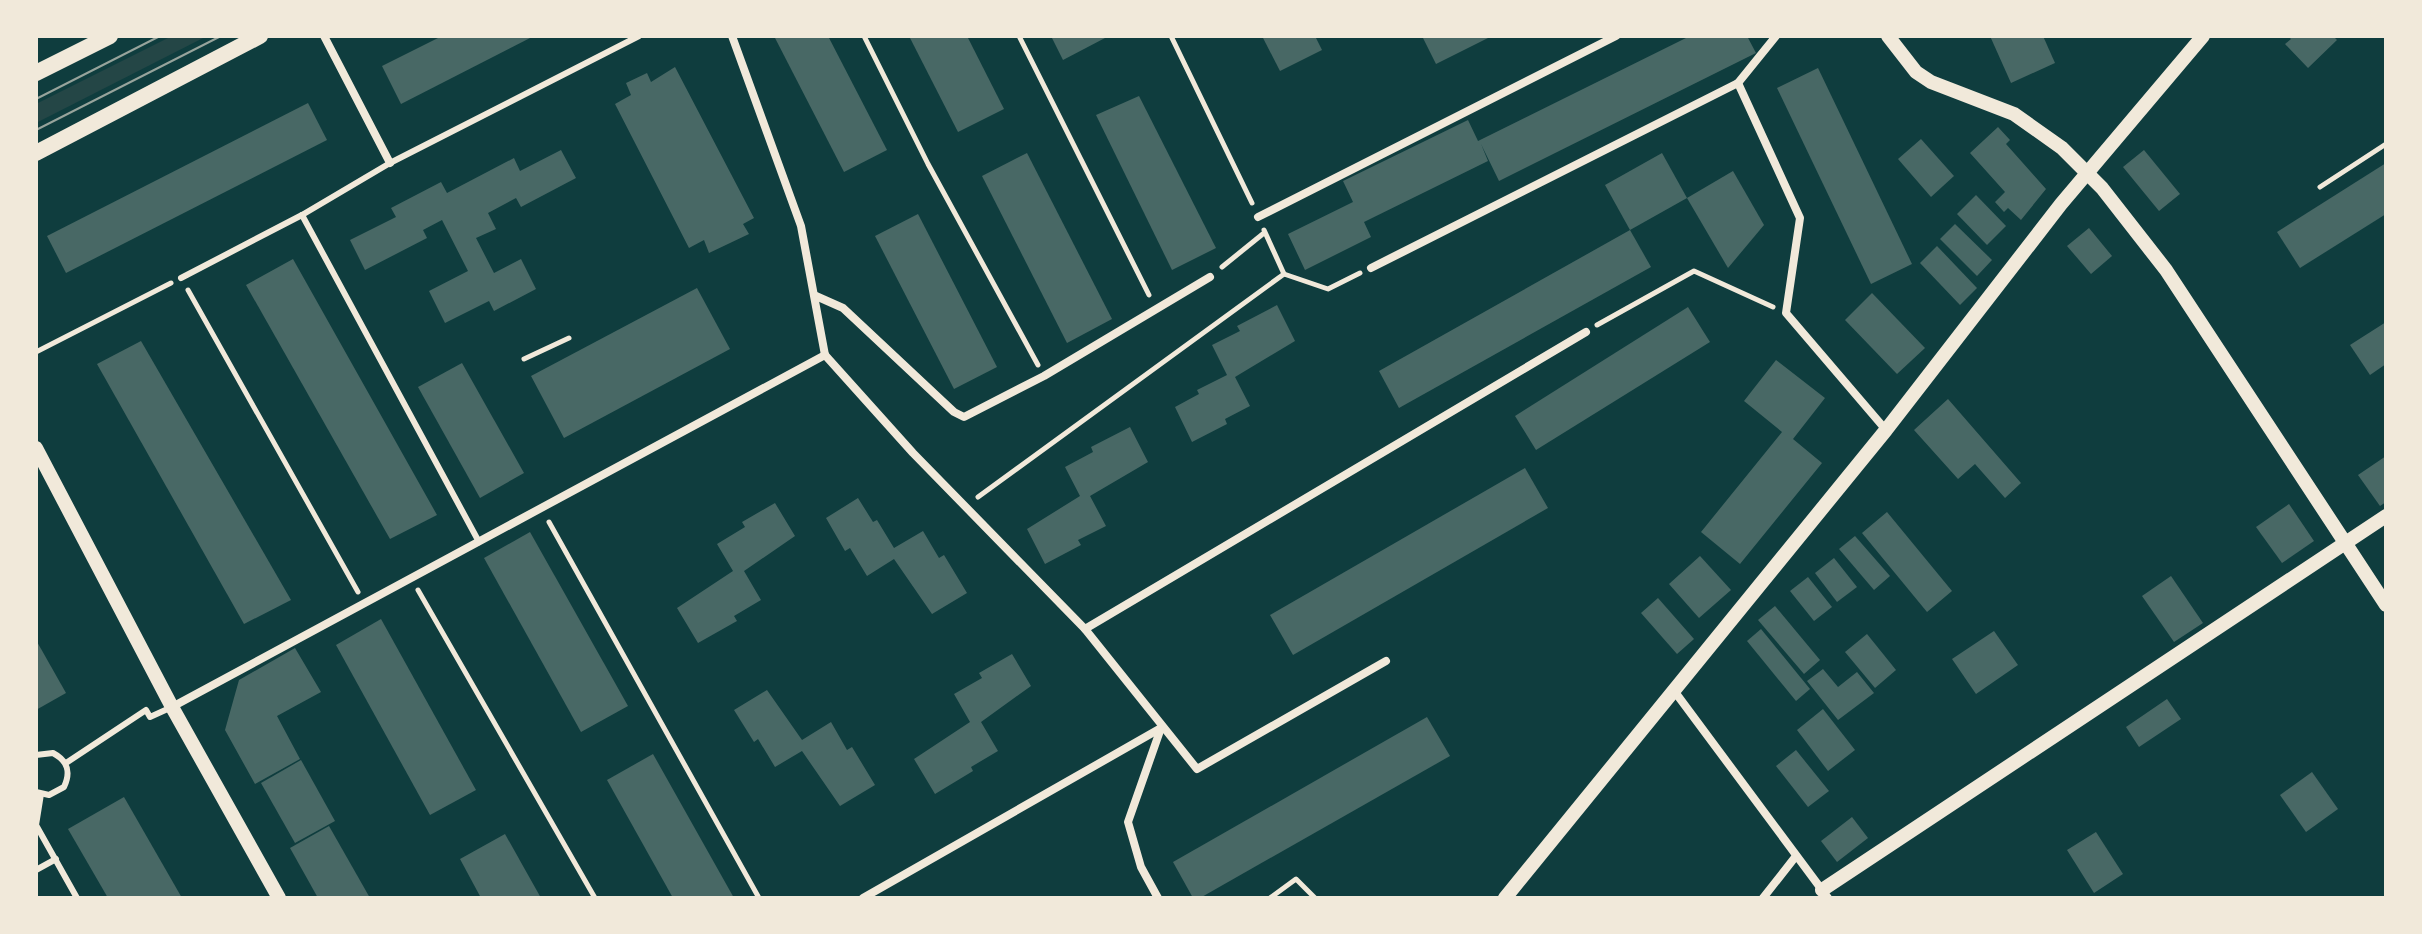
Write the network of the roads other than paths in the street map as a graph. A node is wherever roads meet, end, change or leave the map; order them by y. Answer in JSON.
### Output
{"nodes":[{"id":1,"x":110,"y":36,"type":"edge"},
{"id":2,"x":260,"y":36,"type":"edge"},
{"id":3,"x":324,"y":36,"type":"edge"},
{"id":4,"x":639,"y":36,"type":"edge"},
{"id":5,"x":732,"y":36,"type":"edge"},
{"id":6,"x":1616,"y":36,"type":"edge"},
{"id":7,"x":1776,"y":36,"type":"edge"},
{"id":8,"x":1888,"y":36,"type":"edge"},
{"id":9,"x":2203,"y":36,"type":"edge"},
{"id":10,"x":36,"y":73,"type":"edge"},
{"id":11,"x":1738,"y":83,"type":"junction"},
{"id":12,"x":36,"y":153,"type":"edge"},
{"id":13,"x":390,"y":163,"type":"junction"},
{"id":14,"x":2087,"y":172,"type":"junction"},
{"id":15,"x":302,"y":215,"type":"junction"},
{"id":16,"x":1258,"y":217,"type":"road end"},
{"id":17,"x":1371,"y":268,"type":"road end"},
{"id":18,"x":1210,"y":277,"type":"road end"},
{"id":19,"x":181,"y":278,"type":"road end"},
{"id":20,"x":816,"y":296,"type":"junction"},
{"id":21,"x":1586,"y":332,"type":"road end"},
{"id":22,"x":825,"y":355,"type":"junction"},
{"id":23,"x":1886,"y":430,"type":"junction"},
{"id":24,"x":36,"y":448,"type":"edge"},
{"id":25,"x":2386,"y":516,"type":"edge"},
{"id":26,"x":479,"y":542,"type":"junction"},
{"id":27,"x":2346,"y":543,"type":"junction"},
{"id":28,"x":2386,"y":605,"type":"edge"},
{"id":29,"x":1085,"y":629,"type":"junction"},
{"id":30,"x":1386,"y":661,"type":"dead end"},
{"id":31,"x":1675,"y":692,"type":"junction"},
{"id":32,"x":172,"y":707,"type":"junction"},
{"id":33,"x":1161,"y":728,"type":"junction"},
{"id":34,"x":36,"y":755,"type":"edge"},
{"id":35,"x":66,"y":763,"type":"junction"},
{"id":36,"x":38,"y":793,"type":"edge"},
{"id":37,"x":1796,"y":856,"type":"junction"},
{"id":38,"x":56,"y":859,"type":"junction"},
{"id":39,"x":36,"y":870,"type":"edge"},
{"id":40,"x":1825,"y":894,"type":"edge"},
{"id":41,"x":77,"y":898,"type":"edge"},
{"id":42,"x":279,"y":898,"type":"edge"},
{"id":43,"x":863,"y":898,"type":"edge"},
{"id":44,"x":1158,"y":898,"type":"edge"},
{"id":45,"x":1505,"y":898,"type":"edge"},
{"id":46,"x":1763,"y":898,"type":"edge"}],
"edges":[{"from":1,"to":10,"type":"main road"},
{"from":2,"to":12,"type":"main road"},
{"from":3,"to":13,"type":"street"},
{"from":4,"to":13,"type":"lane"},
{"from":5,"to":20,"type":"street"},
{"from":6,"to":16,"type":"street"},
{"from":7,"to":11,"type":"street"},
{"from":8,"to":14,"type":"street"},
{"from":9,"to":14,"type":"street"},
{"from":11,"to":17,"type":"street"},
{"from":11,"to":23,"type":"street"},
{"from":13,"to":15,"type":"lane"},
{"from":14,"to":23,"type":"street"},
{"from":14,"to":27,"type":"street"},
{"from":15,"to":19,"type":"lane"},
{"from":15,"to":26,"type":"lane"},
{"from":18,"to":20,"type":"street"},
{"from":20,"to":22,"type":"street"},
{"from":21,"to":29,"type":"street"},
{"from":22,"to":26,"type":"street"},
{"from":22,"to":29,"type":"street"},
{"from":23,"to":31,"type":"street"},
{"from":24,"to":32,"type":"street"},
{"from":25,"to":27,"type":"street"},
{"from":26,"to":32,"type":"street"},
{"from":27,"to":28,"type":"street"},
{"from":27,"to":40,"type":"street"},
{"from":29,"to":33,"type":"street"},
{"from":30,"to":33,"type":"street"},
{"from":31,"to":37,"type":"street"},
{"from":31,"to":45,"type":"street"},
{"from":32,"to":35,"type":"lane"},
{"from":32,"to":42,"type":"street"},
{"from":33,"to":43,"type":"street"},
{"from":33,"to":44,"type":"street"},
{"from":34,"to":35,"type":"lane"},
{"from":35,"to":36,"type":"lane"},
{"from":36,"to":38,"type":"lane"},
{"from":37,"to":40,"type":"street"},
{"from":37,"to":46,"type":"street"},
{"from":38,"to":39,"type":"lane"},
{"from":38,"to":41,"type":"lane"}]}
